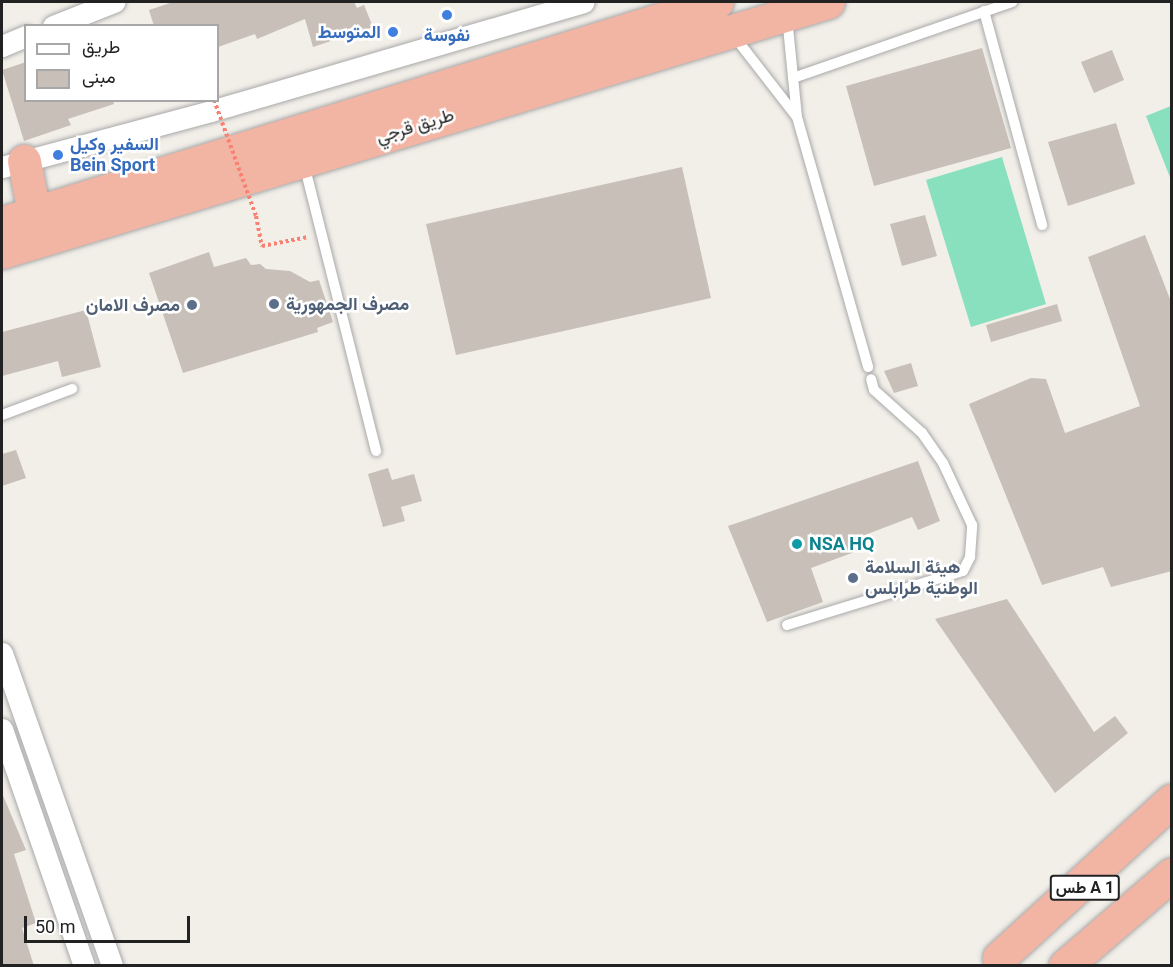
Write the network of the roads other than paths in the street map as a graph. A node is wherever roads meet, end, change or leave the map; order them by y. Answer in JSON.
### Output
{"nodes":[{"id":1,"x":114,"y":2,"type":"edge"},
{"id":2,"x":583,"y":2,"type":"edge"},
{"id":3,"x":828,"y":2,"type":"edge"},
{"id":4,"x":1012,"y":2,"type":"edge"},
{"id":5,"x":667,"y":8,"type":"edge"},
{"id":6,"x":984,"y":11,"type":"junction"},
{"id":7,"x":787,"y":14,"type":"junction"},
{"id":8,"x":724,"y":16,"type":"edge"},
{"id":9,"x":58,"y":24,"type":"edge"},
{"id":10,"x":24,"y":37,"type":"edge"},
{"id":11,"x":2,"y":46,"type":"edge"},
{"id":12,"x":793,"y":78,"type":"junction"},
{"id":13,"x":797,"y":117,"type":"junction"},
{"id":14,"x":303,"y":160,"type":"junction"},
{"id":15,"x":13,"y":164,"type":"edge"},
{"id":16,"x":34,"y":213,"type":"junction"},
{"id":17,"x":2,"y":222,"type":"edge"},
{"id":18,"x":1042,"y":225,"type":"dead end"},
{"id":19,"x":2,"y":252,"type":"edge"},
{"id":20,"x":72,"y":389,"type":"dead end"},
{"id":21,"x":2,"y":415,"type":"edge"},
{"id":22,"x":376,"y":451,"type":"dead end"},
{"id":23,"x":787,"y":626,"type":"dead end"},
{"id":24,"x":2,"y":653,"type":"edge"},
{"id":25,"x":2,"y":729,"type":"edge"},
{"id":26,"x":1172,"y":800,"type":"edge"},
{"id":27,"x":1172,"y":818,"type":"edge"},
{"id":28,"x":1172,"y":874,"type":"edge"},
{"id":29,"x":1172,"y":902,"type":"edge"},
{"id":30,"x":994,"y":962,"type":"edge"},
{"id":31,"x":84,"y":966,"type":"edge"},
{"id":32,"x":112,"y":966,"type":"edge"},
{"id":33,"x":1065,"y":966,"type":"edge"},
{"id":34,"x":1075,"y":966,"type":"edge"}],
"edges":[{"from":1,"to":9,"type":"street"},
{"from":2,"to":15,"type":"street"},
{"from":3,"to":7,"type":"highway","name":"طريق قرجي"},
{"from":4,"to":6,"type":"lane"},
{"from":5,"to":8,"type":"highway","name":"طريق قرجي"},
{"from":5,"to":16,"type":"highway","name":"طريق قرجي"},
{"from":6,"to":12,"type":"lane"},
{"from":6,"to":18,"type":"lane"},
{"from":7,"to":8,"type":"highway","name":"طريق قرجي"},
{"from":7,"to":12,"type":"lane"},
{"from":8,"to":13,"type":"lane"},
{"from":8,"to":14,"type":"highway","name":"طريق قرجي"},
{"from":10,"to":11,"type":"street"},
{"from":12,"to":13,"type":"lane"},
{"from":13,"to":23,"type":"lane"},
{"from":14,"to":19,"type":"highway","name":"طريق قرجي"},
{"from":14,"to":22,"type":"lane"},
{"from":15,"to":16,"type":"highway"},
{"from":16,"to":17,"type":"highway","name":"طريق قرجي"},
{"from":20,"to":21,"type":"lane"},
{"from":24,"to":32,"type":"street"},
{"from":25,"to":31,"type":"street"},
{"from":26,"to":30,"type":"highway"},
{"from":27,"to":30,"type":"highway","number":"طس A 1"},
{"from":28,"to":33,"type":"highway","number":"طس A 1"},
{"from":29,"to":34,"type":"highway"}]}
